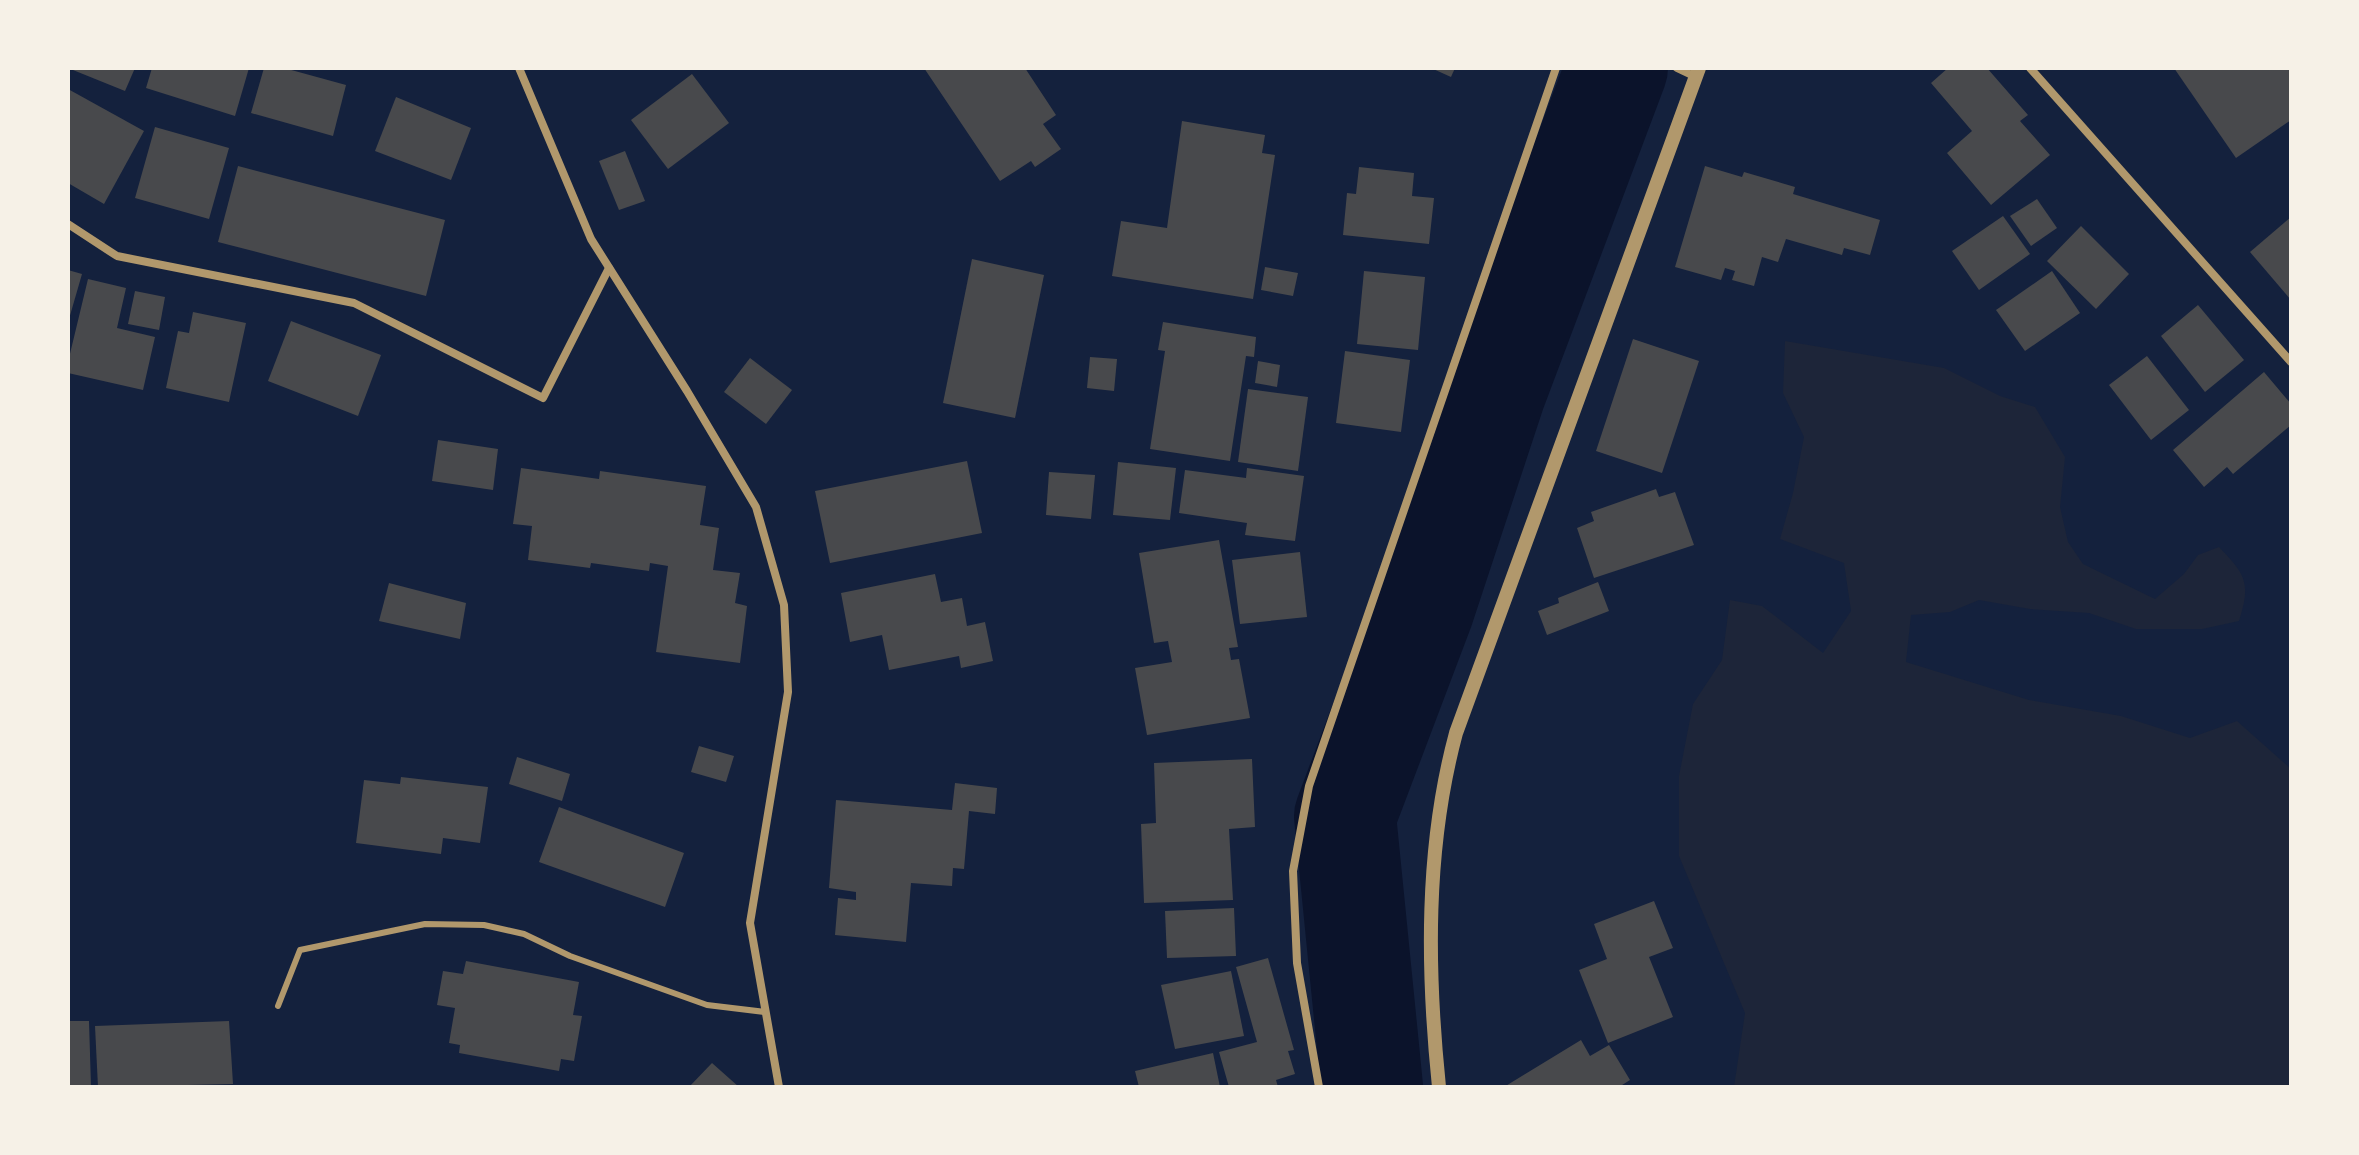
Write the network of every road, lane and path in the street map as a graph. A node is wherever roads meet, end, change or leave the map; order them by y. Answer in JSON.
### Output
{"nodes":[{"id":1,"x":519,"y":68,"type":"edge"},
{"id":2,"x":1556,"y":68,"type":"edge"},
{"id":3,"x":1677,"y":68,"type":"edge"},
{"id":4,"x":2030,"y":68,"type":"edge"},
{"id":5,"x":1698,"y":73,"type":"edge"},
{"id":6,"x":68,"y":224,"type":"edge"},
{"id":7,"x":609,"y":268,"type":"junction"},
{"id":8,"x":2291,"y":362,"type":"edge"},
{"id":9,"x":278,"y":1006,"type":"dead end"},
{"id":10,"x":765,"y":1012,"type":"junction"},
{"id":11,"x":779,"y":1087,"type":"edge"},
{"id":12,"x":1319,"y":1087,"type":"edge"},
{"id":13,"x":1439,"y":1087,"type":"edge"}],
"edges":[{"from":1,"to":7,"type":"street"},
{"from":2,"to":12,"type":"street"},
{"from":3,"to":5,"type":"street"},
{"from":4,"to":8,"type":"street"},
{"from":5,"to":13,"type":"street"},
{"from":6,"to":7,"type":"street"},
{"from":7,"to":10,"type":"street"},
{"from":9,"to":10,"type":"lane"},
{"from":10,"to":11,"type":"street"}]}
